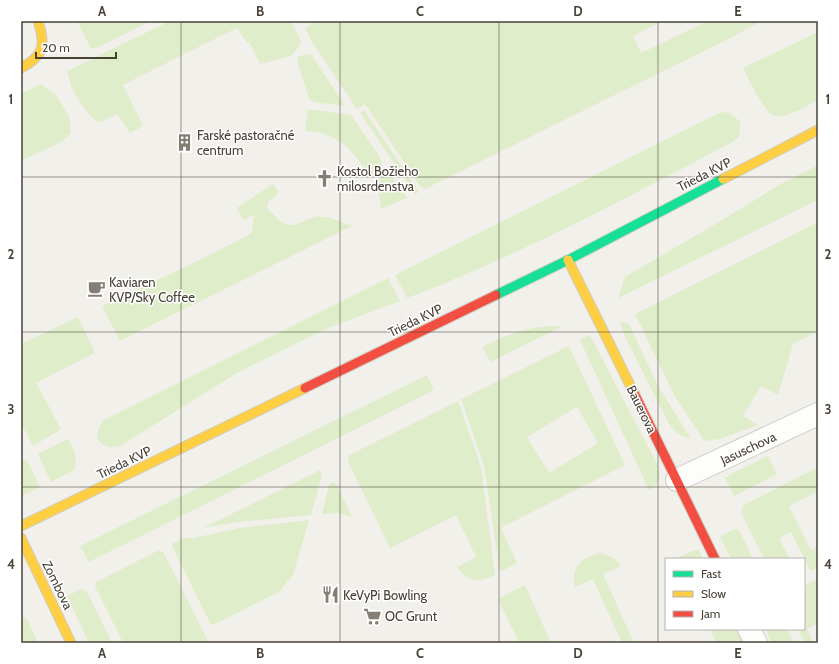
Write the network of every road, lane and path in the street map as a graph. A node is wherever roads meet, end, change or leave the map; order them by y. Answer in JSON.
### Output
{"nodes":[{"id":1,"x":38,"y":21,"type":"edge"},
{"id":2,"x":21,"y":68,"type":"edge"},
{"id":3,"x":818,"y":130,"type":"edge"},
{"id":4,"x":568,"y":260,"type":"junction"},
{"id":5,"x":818,"y":414,"type":"edge"},
{"id":6,"x":677,"y":480,"type":"junction"},
{"id":7,"x":21,"y":526,"type":"edge"},
{"id":8,"x":21,"y":538,"type":"edge"},
{"id":9,"x":715,"y":558,"type":"edge"},
{"id":10,"x":750,"y":630,"type":"edge"},
{"id":11,"x":71,"y":643,"type":"edge"},
{"id":12,"x":756,"y":643,"type":"edge"}],
"edges":[{"from":1,"to":2,"type":"street"},
{"from":3,"to":4,"type":"street","name":"Trieda KVP"},
{"from":4,"to":6,"type":"street","name":"Bauerova"},
{"from":4,"to":7,"type":"street","name":"Trieda KVP"},
{"from":5,"to":6,"type":"street","name":"Jasuschova"},
{"from":6,"to":9,"type":"street","name":"Bauerova"},
{"from":8,"to":11,"type":"street","name":"Zombova"},
{"from":10,"to":12,"type":"street"}]}
